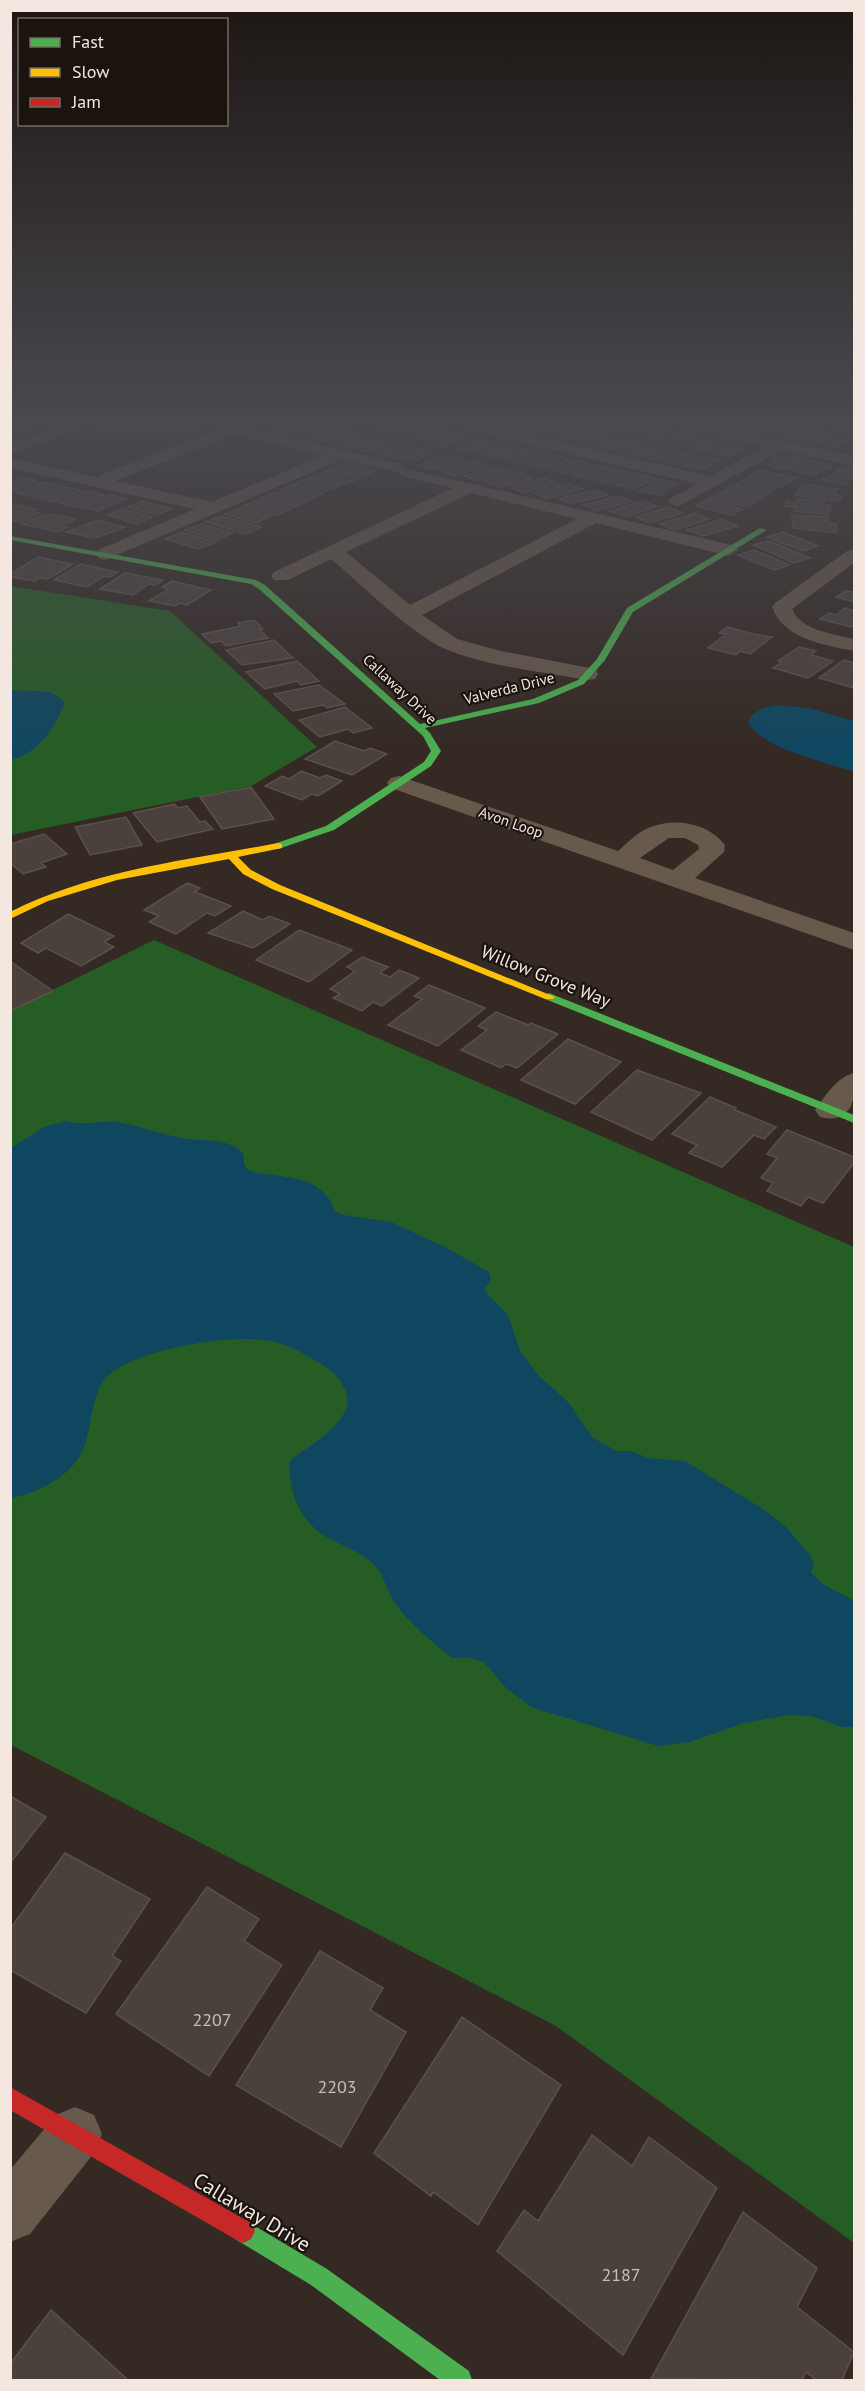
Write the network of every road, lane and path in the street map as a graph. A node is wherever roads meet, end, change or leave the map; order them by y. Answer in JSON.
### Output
{"nodes":[{"id":1,"x":163,"y":530,"type":"edge"},
{"id":2,"x":379,"y":530,"type":"edge"},
{"id":3,"x":570,"y":530,"type":"edge"},
{"id":4,"x":645,"y":530,"type":"edge"},
{"id":5,"x":763,"y":530,"type":"dead end"},
{"id":6,"x":10,"y":538,"type":"edge"},
{"id":7,"x":729,"y":550,"type":"junction"},
{"id":8,"x":333,"y":551,"type":"junction"},
{"id":9,"x":105,"y":554,"type":"junction"},
{"id":10,"x":855,"y":555,"type":"edge"},
{"id":11,"x":281,"y":576,"type":"dead end"},
{"id":12,"x":409,"y":614,"type":"junction"},
{"id":13,"x":855,"y":645,"type":"edge"},
{"id":14,"x":587,"y":674,"type":"junction"},
{"id":15,"x":417,"y":727,"type":"junction"},
{"id":16,"x":399,"y":783,"type":"junction"},
{"id":17,"x":231,"y":855,"type":"junction"},
{"id":18,"x":622,"y":861,"type":"junction"},
{"id":19,"x":677,"y":880,"type":"junction"},
{"id":20,"x":10,"y":916,"type":"edge"},
{"id":21,"x":855,"y":942,"type":"edge"},
{"id":22,"x":855,"y":1082,"type":"edge"},
{"id":23,"x":843,"y":1115,"type":"edge"},
{"id":24,"x":10,"y":2098,"type":"edge"},
{"id":25,"x":75,"y":2134,"type":"junction"},
{"id":26,"x":10,"y":2214,"type":"edge"},
{"id":27,"x":460,"y":2380,"type":"edge"}],
"edges":[{"from":1,"to":9,"type":"street"},
{"from":2,"to":8,"type":"street"},
{"from":3,"to":12,"type":"street"},
{"from":4,"to":7,"type":"street"},
{"from":5,"to":7,"type":"street","name":"Valverda Drive"},
{"from":6,"to":9,"type":"street","name":"Callaway Drive"},
{"from":7,"to":14,"type":"street","name":"Valverda Drive"},
{"from":8,"to":11,"type":"street"},
{"from":8,"to":12,"type":"street"},
{"from":9,"to":15,"type":"street","name":"Callaway Drive"},
{"from":10,"to":13,"type":"street"},
{"from":12,"to":14,"type":"street"},
{"from":14,"to":15,"type":"street","name":"Valverda Drive"},
{"from":15,"to":16,"type":"street","name":"Callaway Drive"},
{"from":16,"to":17,"type":"street","name":"Callaway Drive"},
{"from":16,"to":18,"type":"street","name":"Avon Loop"},
{"from":17,"to":20,"type":"street","name":"Callaway Drive"},
{"from":17,"to":23,"type":"street","name":"Willow Grove Way"},
{"from":18,"to":19,"type":"street","name":"Avon Loop"},
{"from":18,"to":19,"type":"street"},
{"from":19,"to":21,"type":"street","name":"Avon Loop"},
{"from":22,"to":23,"type":"street"},
{"from":24,"to":25,"type":"street","name":"Callaway Drive"},
{"from":25,"to":26,"type":"street"},
{"from":25,"to":27,"type":"street","name":"Callaway Drive"}]}
